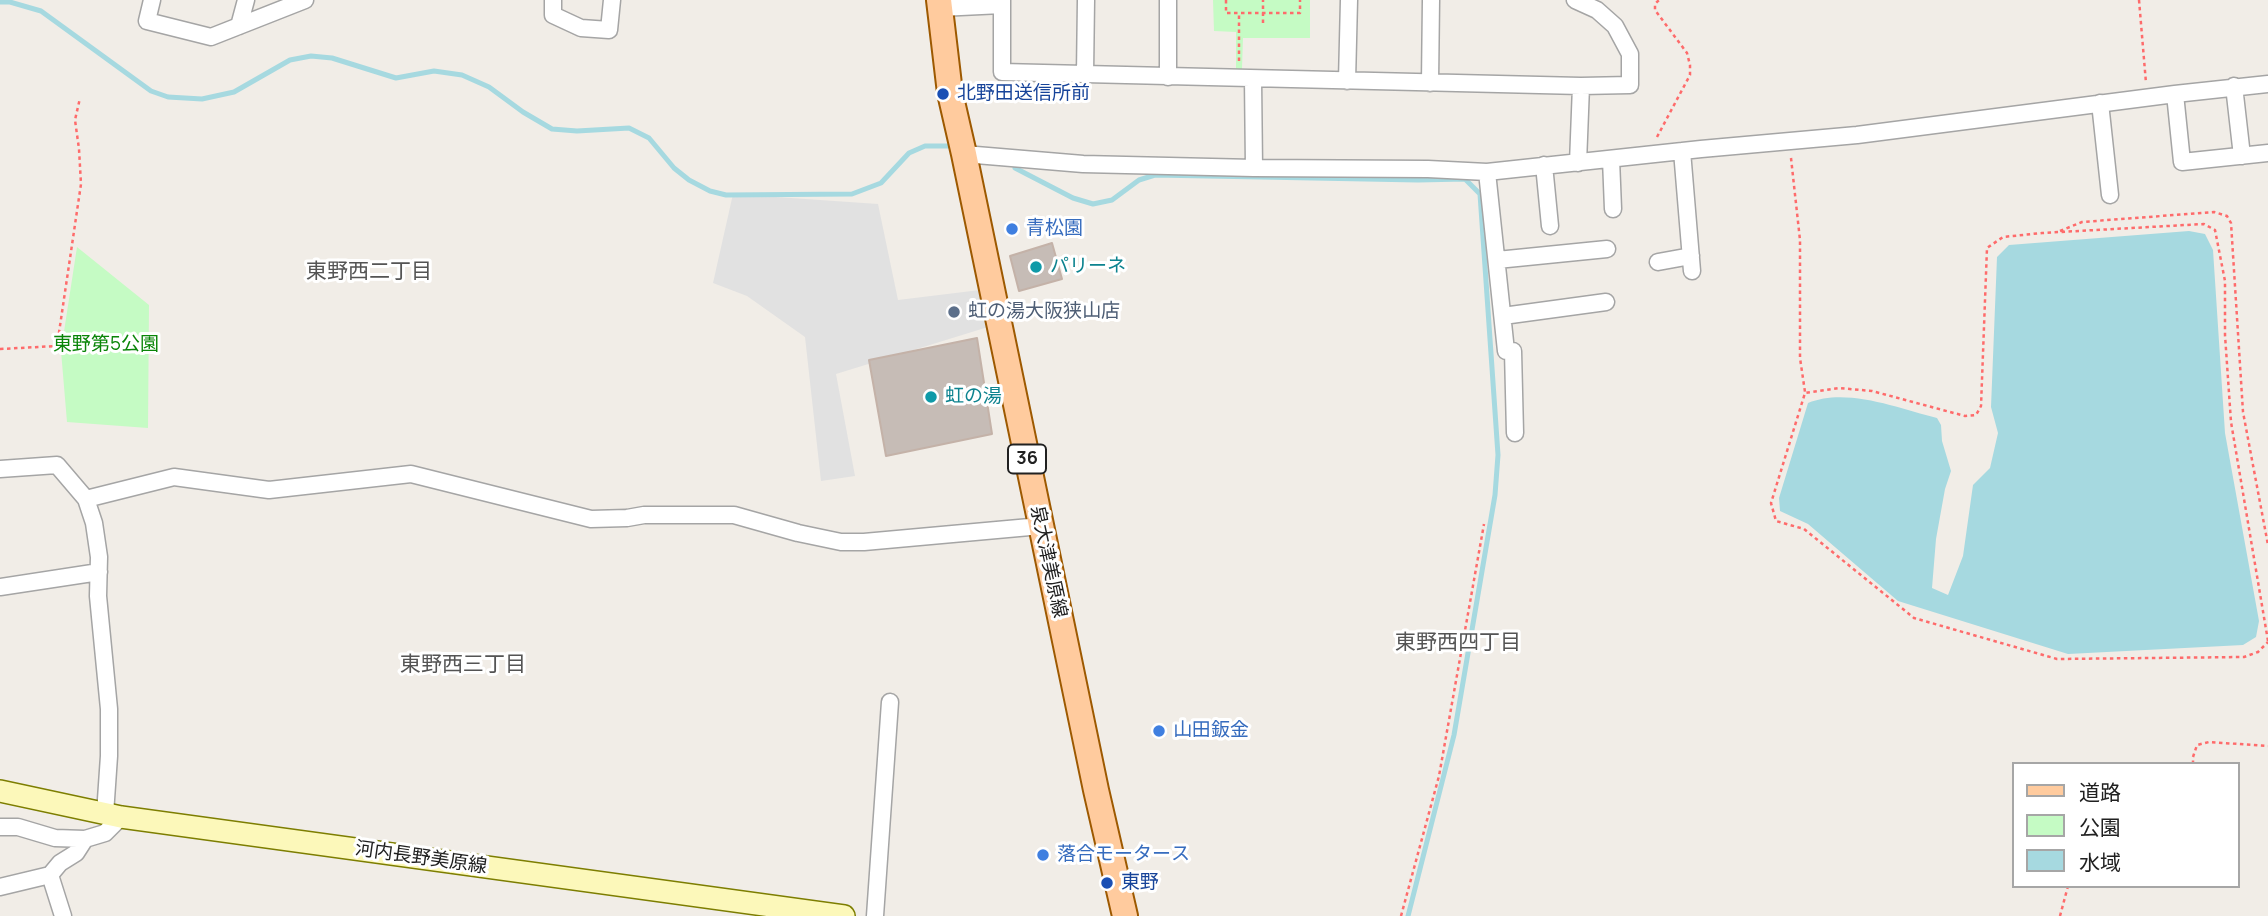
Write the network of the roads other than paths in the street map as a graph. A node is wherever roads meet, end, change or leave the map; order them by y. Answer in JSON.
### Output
{"nodes":[{"id":1,"x":152,"y":0,"type":"edge"},
{"id":2,"x":246,"y":0,"type":"edge"},
{"id":3,"x":305,"y":0,"type":"edge"},
{"id":4,"x":553,"y":0,"type":"edge"},
{"id":5,"x":612,"y":0,"type":"edge"},
{"id":6,"x":1086,"y":0,"type":"edge"},
{"id":7,"x":1168,"y":0,"type":"edge"},
{"id":8,"x":1349,"y":0,"type":"edge"},
{"id":9,"x":1431,"y":0,"type":"edge"},
{"id":10,"x":1575,"y":0,"type":"edge"},
{"id":11,"x":1002,"y":2,"type":"edge"},
{"id":12,"x":939,"y":4,"type":"edge"},
{"id":13,"x":239,"y":26,"type":"junction"},
{"id":14,"x":1085,"y":74,"type":"junction"},
{"id":15,"x":1168,"y":76,"type":"junction"},
{"id":16,"x":1246,"y":78,"type":"junction"},
{"id":17,"x":1347,"y":81,"type":"junction"},
{"id":18,"x":1430,"y":83,"type":"junction"},
{"id":19,"x":2268,"y":84,"type":"edge"},
{"id":20,"x":1581,"y":86,"type":"junction"},
{"id":21,"x":2234,"y":86,"type":"junction"},
{"id":22,"x":2175,"y":93,"type":"junction"},
{"id":23,"x":2100,"y":103,"type":"junction"},
{"id":24,"x":1682,"y":151,"type":"junction"},
{"id":25,"x":2268,"y":153,"type":"edge"},
{"id":26,"x":964,"y":154,"type":"junction"},
{"id":27,"x":2242,"y":156,"type":"junction"},
{"id":28,"x":1611,"y":159,"type":"junction"},
{"id":29,"x":1578,"y":163,"type":"junction"},
{"id":30,"x":1544,"y":165,"type":"junction"},
{"id":31,"x":1254,"y":168,"type":"junction"},
{"id":32,"x":1488,"y":172,"type":"junction"},
{"id":33,"x":2110,"y":195,"type":"dead end"},
{"id":34,"x":1613,"y":209,"type":"dead end"},
{"id":35,"x":1550,"y":226,"type":"dead end"},
{"id":36,"x":1607,"y":249,"type":"dead end"},
{"id":37,"x":1497,"y":260,"type":"junction"},
{"id":38,"x":1658,"y":262,"type":"dead end"},
{"id":39,"x":1606,"y":302,"type":"dead end"},
{"id":40,"x":1503,"y":316,"type":"junction"},
{"id":41,"x":1515,"y":433,"type":"dead end"},
{"id":42,"x":0,"y":469,"type":"edge"},
{"id":43,"x":86,"y":499,"type":"junction"},
{"id":44,"x":1041,"y":526,"type":"junction"},
{"id":45,"x":99,"y":572,"type":"junction"},
{"id":46,"x":0,"y":587,"type":"edge"},
{"id":47,"x":890,"y":702,"type":"dead end"},
{"id":48,"x":0,"y":791,"type":"edge"},
{"id":49,"x":113,"y":815,"type":"junction"},
{"id":50,"x":0,"y":827,"type":"edge"},
{"id":51,"x":85,"y":839,"type":"junction"},
{"id":52,"x":50,"y":875,"type":"junction"},
{"id":53,"x":0,"y":887,"type":"edge"},
{"id":54,"x":63,"y":916,"type":"edge"},
{"id":55,"x":844,"y":916,"type":"edge"},
{"id":56,"x":875,"y":916,"type":"edge"},
{"id":57,"x":1125,"y":916,"type":"edge"}],
"edges":[{"from":1,"to":13,"type":"street"},
{"from":2,"to":13,"type":"street"},
{"from":3,"to":13,"type":"street"},
{"from":4,"to":5,"type":"street"},
{"from":6,"to":14,"type":"street"},
{"from":7,"to":15,"type":"street"},
{"from":8,"to":17,"type":"street"},
{"from":9,"to":18,"type":"street"},
{"from":10,"to":20,"type":"street"},
{"from":11,"to":12,"type":"street"},
{"from":11,"to":14,"type":"street"},
{"from":12,"to":26,"type":"main road","name":"泉大津美原線","number":"36"},
{"from":14,"to":15,"type":"street"},
{"from":15,"to":16,"type":"street"},
{"from":16,"to":17,"type":"street"},
{"from":16,"to":31,"type":"street"},
{"from":17,"to":18,"type":"street"},
{"from":18,"to":20,"type":"street"},
{"from":19,"to":21,"type":"street"},
{"from":20,"to":29,"type":"street"},
{"from":21,"to":22,"type":"street"},
{"from":21,"to":27,"type":"street"},
{"from":22,"to":23,"type":"street"},
{"from":22,"to":27,"type":"street"},
{"from":23,"to":24,"type":"street"},
{"from":23,"to":33,"type":"street"},
{"from":24,"to":28,"type":"street"},
{"from":24,"to":38,"type":"street"},
{"from":25,"to":27,"type":"street"},
{"from":26,"to":31,"type":"street"},
{"from":26,"to":44,"type":"main road","name":"泉大津美原線","number":"36"},
{"from":28,"to":29,"type":"street"},
{"from":28,"to":34,"type":"street"},
{"from":29,"to":30,"type":"street"},
{"from":30,"to":32,"type":"street"},
{"from":30,"to":35,"type":"street"},
{"from":31,"to":32,"type":"street"},
{"from":32,"to":37,"type":"street"},
{"from":36,"to":37,"type":"street"},
{"from":37,"to":40,"type":"street"},
{"from":39,"to":40,"type":"street"},
{"from":40,"to":41,"type":"street"},
{"from":42,"to":43,"type":"street"},
{"from":43,"to":44,"type":"street"},
{"from":43,"to":45,"type":"street"},
{"from":44,"to":57,"type":"main road","name":"泉大津美原線","number":"36"},
{"from":45,"to":46,"type":"street"},
{"from":45,"to":49,"type":"street"},
{"from":47,"to":56,"type":"street"},
{"from":48,"to":49,"type":"main road","name":"河内長野美原線"},
{"from":49,"to":51,"type":"street"},
{"from":49,"to":55,"type":"main road","name":"河内長野美原線"},
{"from":50,"to":51,"type":"street"},
{"from":51,"to":52,"type":"street"},
{"from":52,"to":53,"type":"street"},
{"from":52,"to":54,"type":"street"}]}
